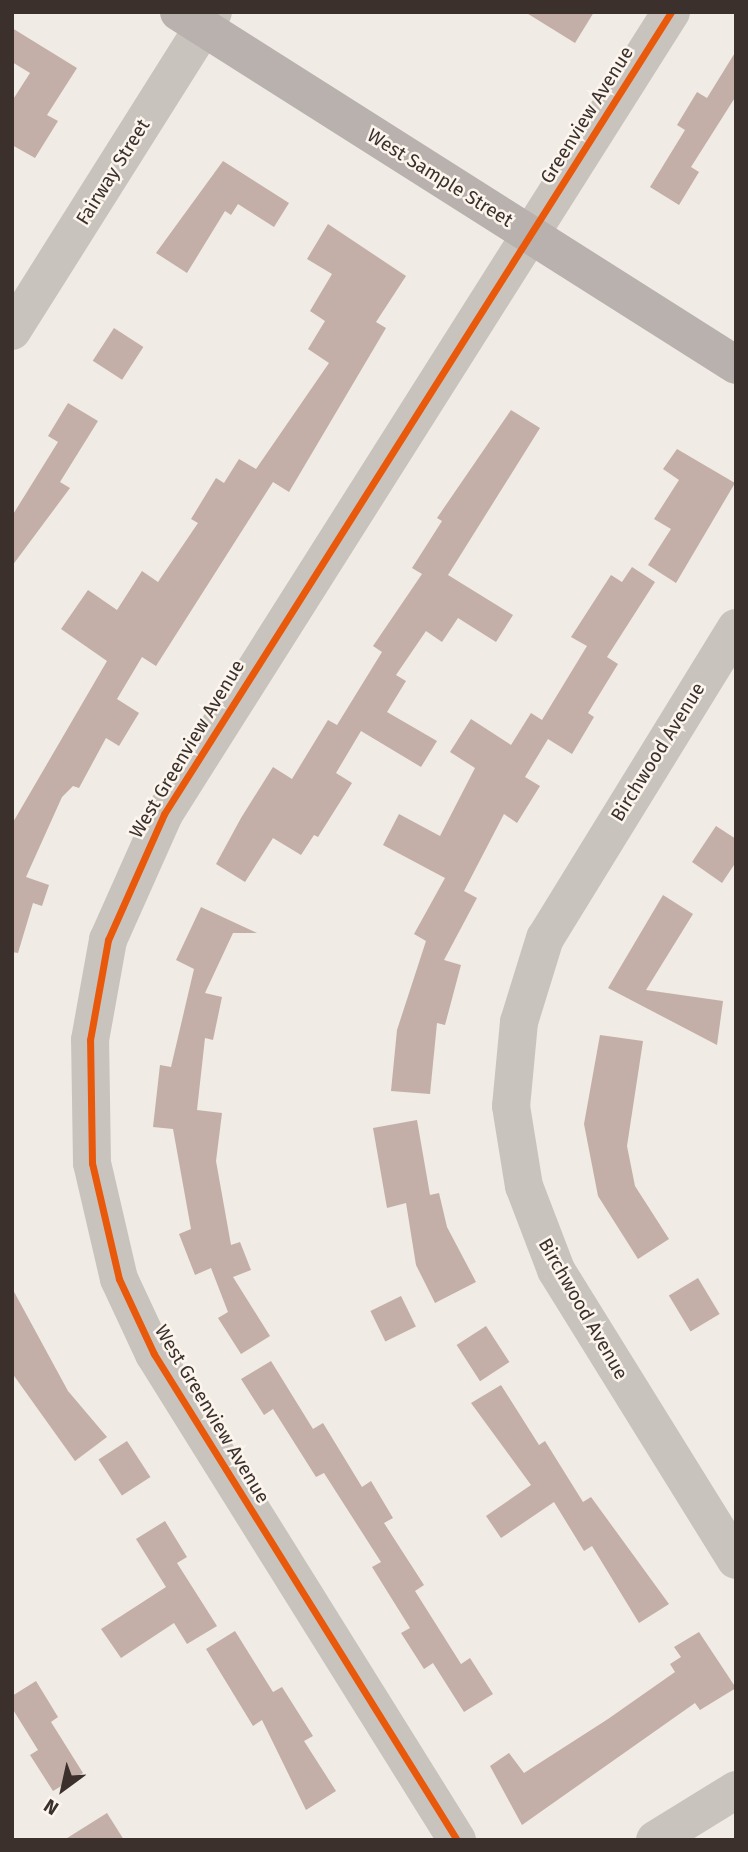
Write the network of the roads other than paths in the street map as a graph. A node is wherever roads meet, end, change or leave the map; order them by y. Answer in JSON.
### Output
{"nodes":[{"id":1,"x":671,"y":12,"type":"edge"},
{"id":2,"x":198,"y":17,"type":"edge"},
{"id":3,"x":530,"y":235,"type":"junction"},
{"id":4,"x":12,"y":331,"type":"edge"},
{"id":5,"x":736,"y":365,"type":"edge"},
{"id":6,"x":736,"y":628,"type":"edge"},
{"id":7,"x":736,"y":1560,"type":"edge"},
{"id":8,"x":736,"y":1790,"type":"edge"},
{"id":9,"x":457,"y":1840,"type":"edge"},
{"id":10,"x":655,"y":1840,"type":"edge"}],
"edges":[{"from":1,"to":3,"type":"street","name":"Greenview Avenue"},
{"from":2,"to":3,"type":"main road","name":"West Sample Street"},
{"from":2,"to":4,"type":"street","name":"Fairway Street"},
{"from":3,"to":5,"type":"main road","name":"West Sample Street"},
{"from":3,"to":9,"type":"street","name":"West Greenview Avenue"},
{"from":6,"to":7,"type":"street","name":"Birchwood Avenue"},
{"from":8,"to":10,"type":"street"}]}
